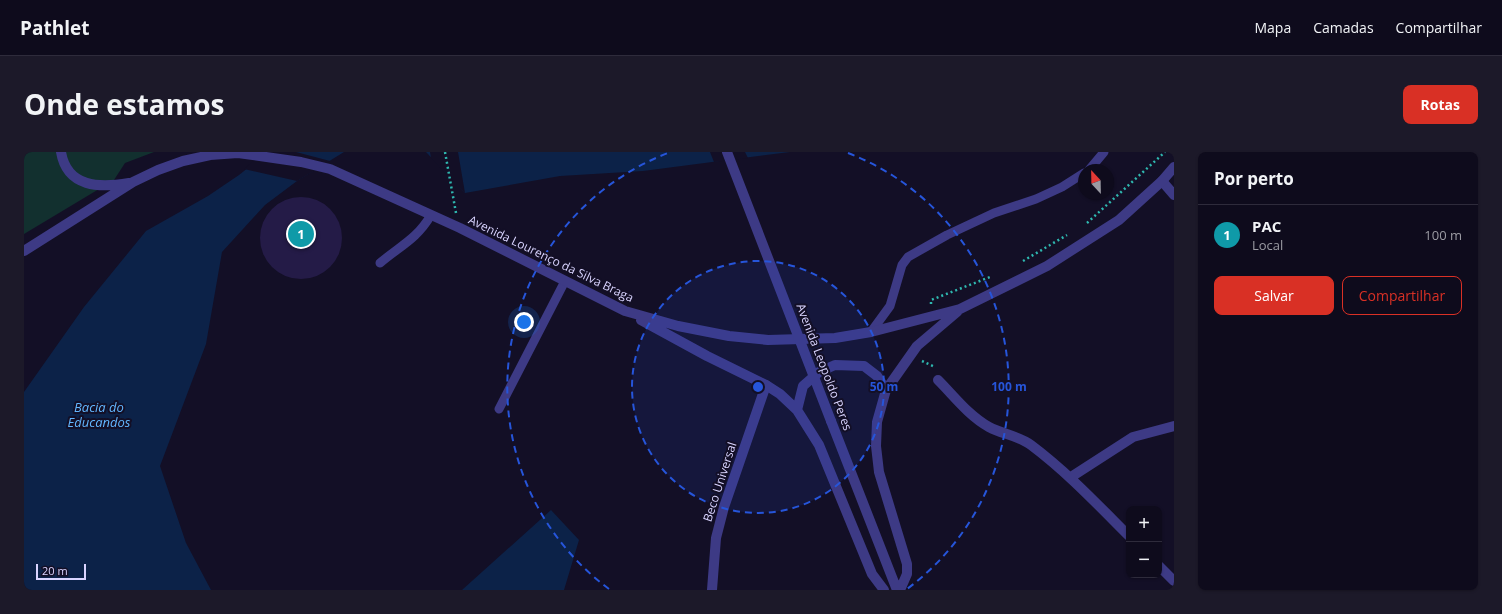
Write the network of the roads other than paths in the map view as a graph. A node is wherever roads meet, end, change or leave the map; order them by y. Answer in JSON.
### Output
{"nodes":[{"id":1,"x":61,"y":152,"type":"edge"},
{"id":2,"x":727,"y":152,"type":"edge"},
{"id":3,"x":1104,"y":152,"type":"edge"},
{"id":4,"x":1094,"y":164,"type":"edge"},
{"id":5,"x":1174,"y":167,"type":"edge"},
{"id":6,"x":1078,"y":176,"type":"edge"},
{"id":7,"x":1162,"y":181,"type":"junction"},
{"id":8,"x":133,"y":182,"type":"junction"},
{"id":9,"x":1174,"y":195,"type":"edge"},
{"id":10,"x":431,"y":215,"type":"junction"},
{"id":11,"x":24,"y":251,"type":"edge"},
{"id":12,"x":380,"y":262,"type":"dead end"},
{"id":13,"x":565,"y":281,"type":"junction"},
{"id":14,"x":960,"y":309,"type":"junction"},
{"id":15,"x":625,"y":311,"type":"junction"},
{"id":16,"x":871,"y":332,"type":"junction"},
{"id":17,"x":938,"y":380,"type":"road end"},
{"id":18,"x":766,"y":385,"type":"junction"},
{"id":19,"x":886,"y":390,"type":"junction"},
{"id":20,"x":499,"y":409,"type":"dead end"},
{"id":21,"x":797,"y":410,"type":"junction"},
{"id":22,"x":1174,"y":426,"type":"edge"},
{"id":23,"x":1071,"y":477,"type":"junction"},
{"id":24,"x":1126,"y":533,"type":"edge"},
{"id":25,"x":1162,"y":569,"type":"edge"},
{"id":26,"x":1174,"y":581,"type":"edge"},
{"id":27,"x":712,"y":590,"type":"edge"},
{"id":28,"x":884,"y":590,"type":"edge"},
{"id":29,"x":899,"y":590,"type":"edge"}],
"edges":[{"from":1,"to":8,"type":"street"},
{"from":2,"to":29,"type":"street","name":"Avenida Leopoldo Peres","bridge":true},
{"from":3,"to":4,"type":"lane"},
{"from":5,"to":7,"type":"street","name":"Avenida Lourenço da Silva Braga"},
{"from":6,"to":16,"type":"lane"},
{"from":7,"to":9,"type":"street"},
{"from":7,"to":14,"type":"street","name":"Avenida Lourenço da Silva Braga"},
{"from":8,"to":10,"type":"street","name":"Avenida Lourenço da Silva Braga"},
{"from":8,"to":11,"type":"street","name":"Avenida Lourenço da Silva Braga"},
{"from":10,"to":12,"type":"lane"},
{"from":10,"to":13,"type":"street","name":"Avenida Lourenço da Silva Braga"},
{"from":13,"to":15,"type":"street","name":"Avenida Lourenço da Silva Braga"},
{"from":13,"to":20,"type":"lane"},
{"from":14,"to":16,"type":"street","name":"Avenida Lourenço da Silva Braga"},
{"from":14,"to":19,"type":"street"},
{"from":15,"to":16,"type":"street","name":"Avenida Lourenço da Silva Braga"},
{"from":15,"to":18,"type":"street"},
{"from":17,"to":23,"type":"street"},
{"from":18,"to":21,"type":"street"},
{"from":18,"to":27,"type":"street","name":"Beco Universal"},
{"from":19,"to":21,"type":"street"},
{"from":19,"to":29,"type":"street"},
{"from":21,"to":28,"type":"street"},
{"from":22,"to":23,"type":"street"},
{"from":23,"to":24,"type":"street"},
{"from":25,"to":26,"type":"street"}]}
